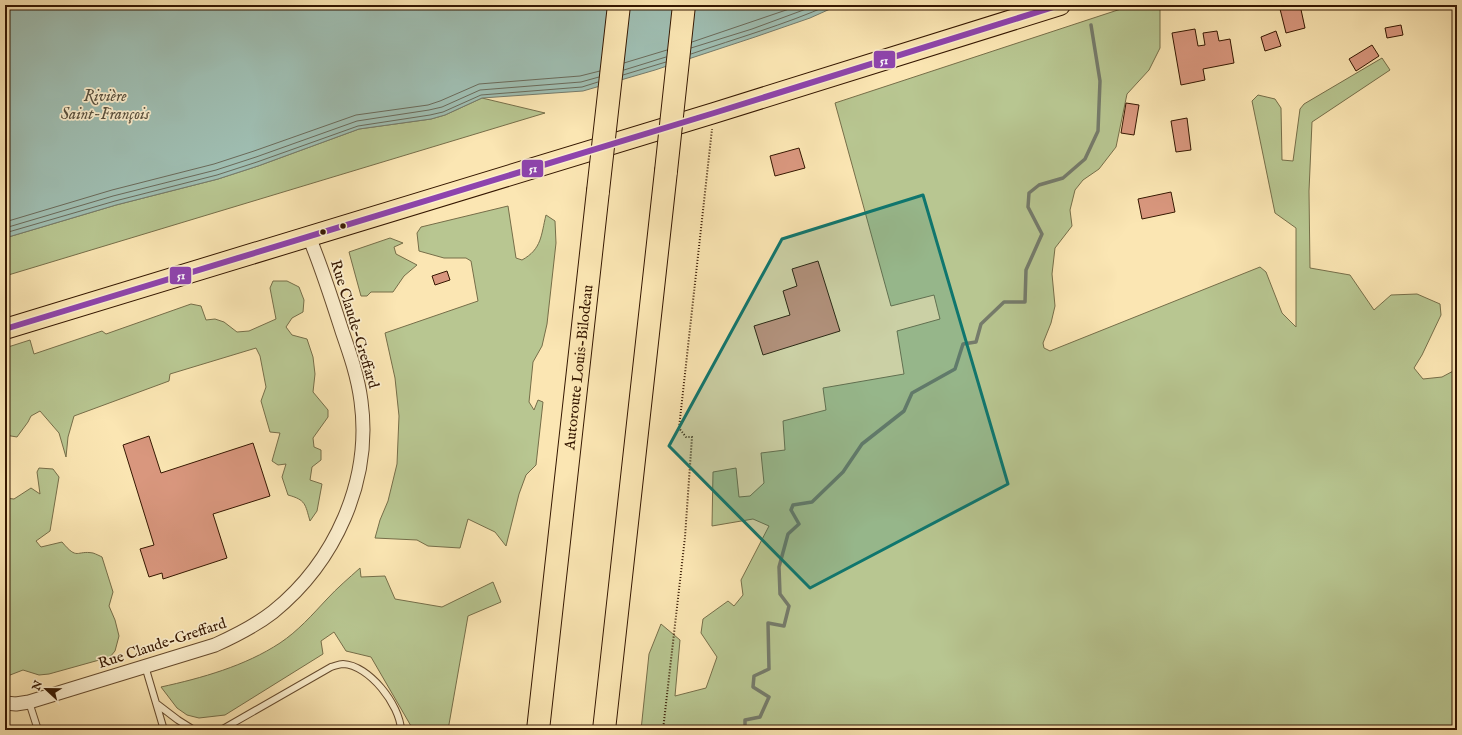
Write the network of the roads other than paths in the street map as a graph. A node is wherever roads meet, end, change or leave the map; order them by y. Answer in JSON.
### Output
{"nodes":[{"id":1,"x":619,"y":5,"type":"edge"},
{"id":2,"x":684,"y":5,"type":"edge"},
{"id":3,"x":1060,"y":5,"type":"edge"},
{"id":4,"x":309,"y":237,"type":"junction"},
{"id":5,"x":5,"y":329,"type":"edge"},
{"id":6,"x":145,"y":666,"type":"junction"},
{"id":7,"x":29,"y":702,"type":"junction"},
{"id":8,"x":5,"y":704,"type":"edge"},
{"id":9,"x":157,"y":704,"type":"junction"},
{"id":10,"x":38,"y":730,"type":"edge"},
{"id":11,"x":164,"y":730,"type":"edge"},
{"id":12,"x":194,"y":730,"type":"edge"},
{"id":13,"x":221,"y":730,"type":"edge"},
{"id":14,"x":401,"y":730,"type":"edge"},
{"id":15,"x":538,"y":730,"type":"edge"},
{"id":16,"x":604,"y":730,"type":"edge"}],
"edges":[{"from":1,"to":15,"type":"highway","name":"Autoroute Louis-Bilodeau","bridge":true},
{"from":2,"to":16,"type":"highway","bridge":true},
{"from":3,"to":4,"type":"main road"},
{"from":4,"to":5,"type":"main road"},
{"from":4,"to":6,"type":"street","name":"Rue Claude-Greffard"},
{"from":6,"to":7,"type":"street","name":"Rue Claude-Greffard"},
{"from":6,"to":9,"type":"lane"},
{"from":7,"to":8,"type":"street","name":"Rue Claude-Greffard"},
{"from":7,"to":10,"type":"lane"},
{"from":9,"to":11,"type":"lane"},
{"from":9,"to":12,"type":"lane"},
{"from":13,"to":14,"type":"lane"}]}
